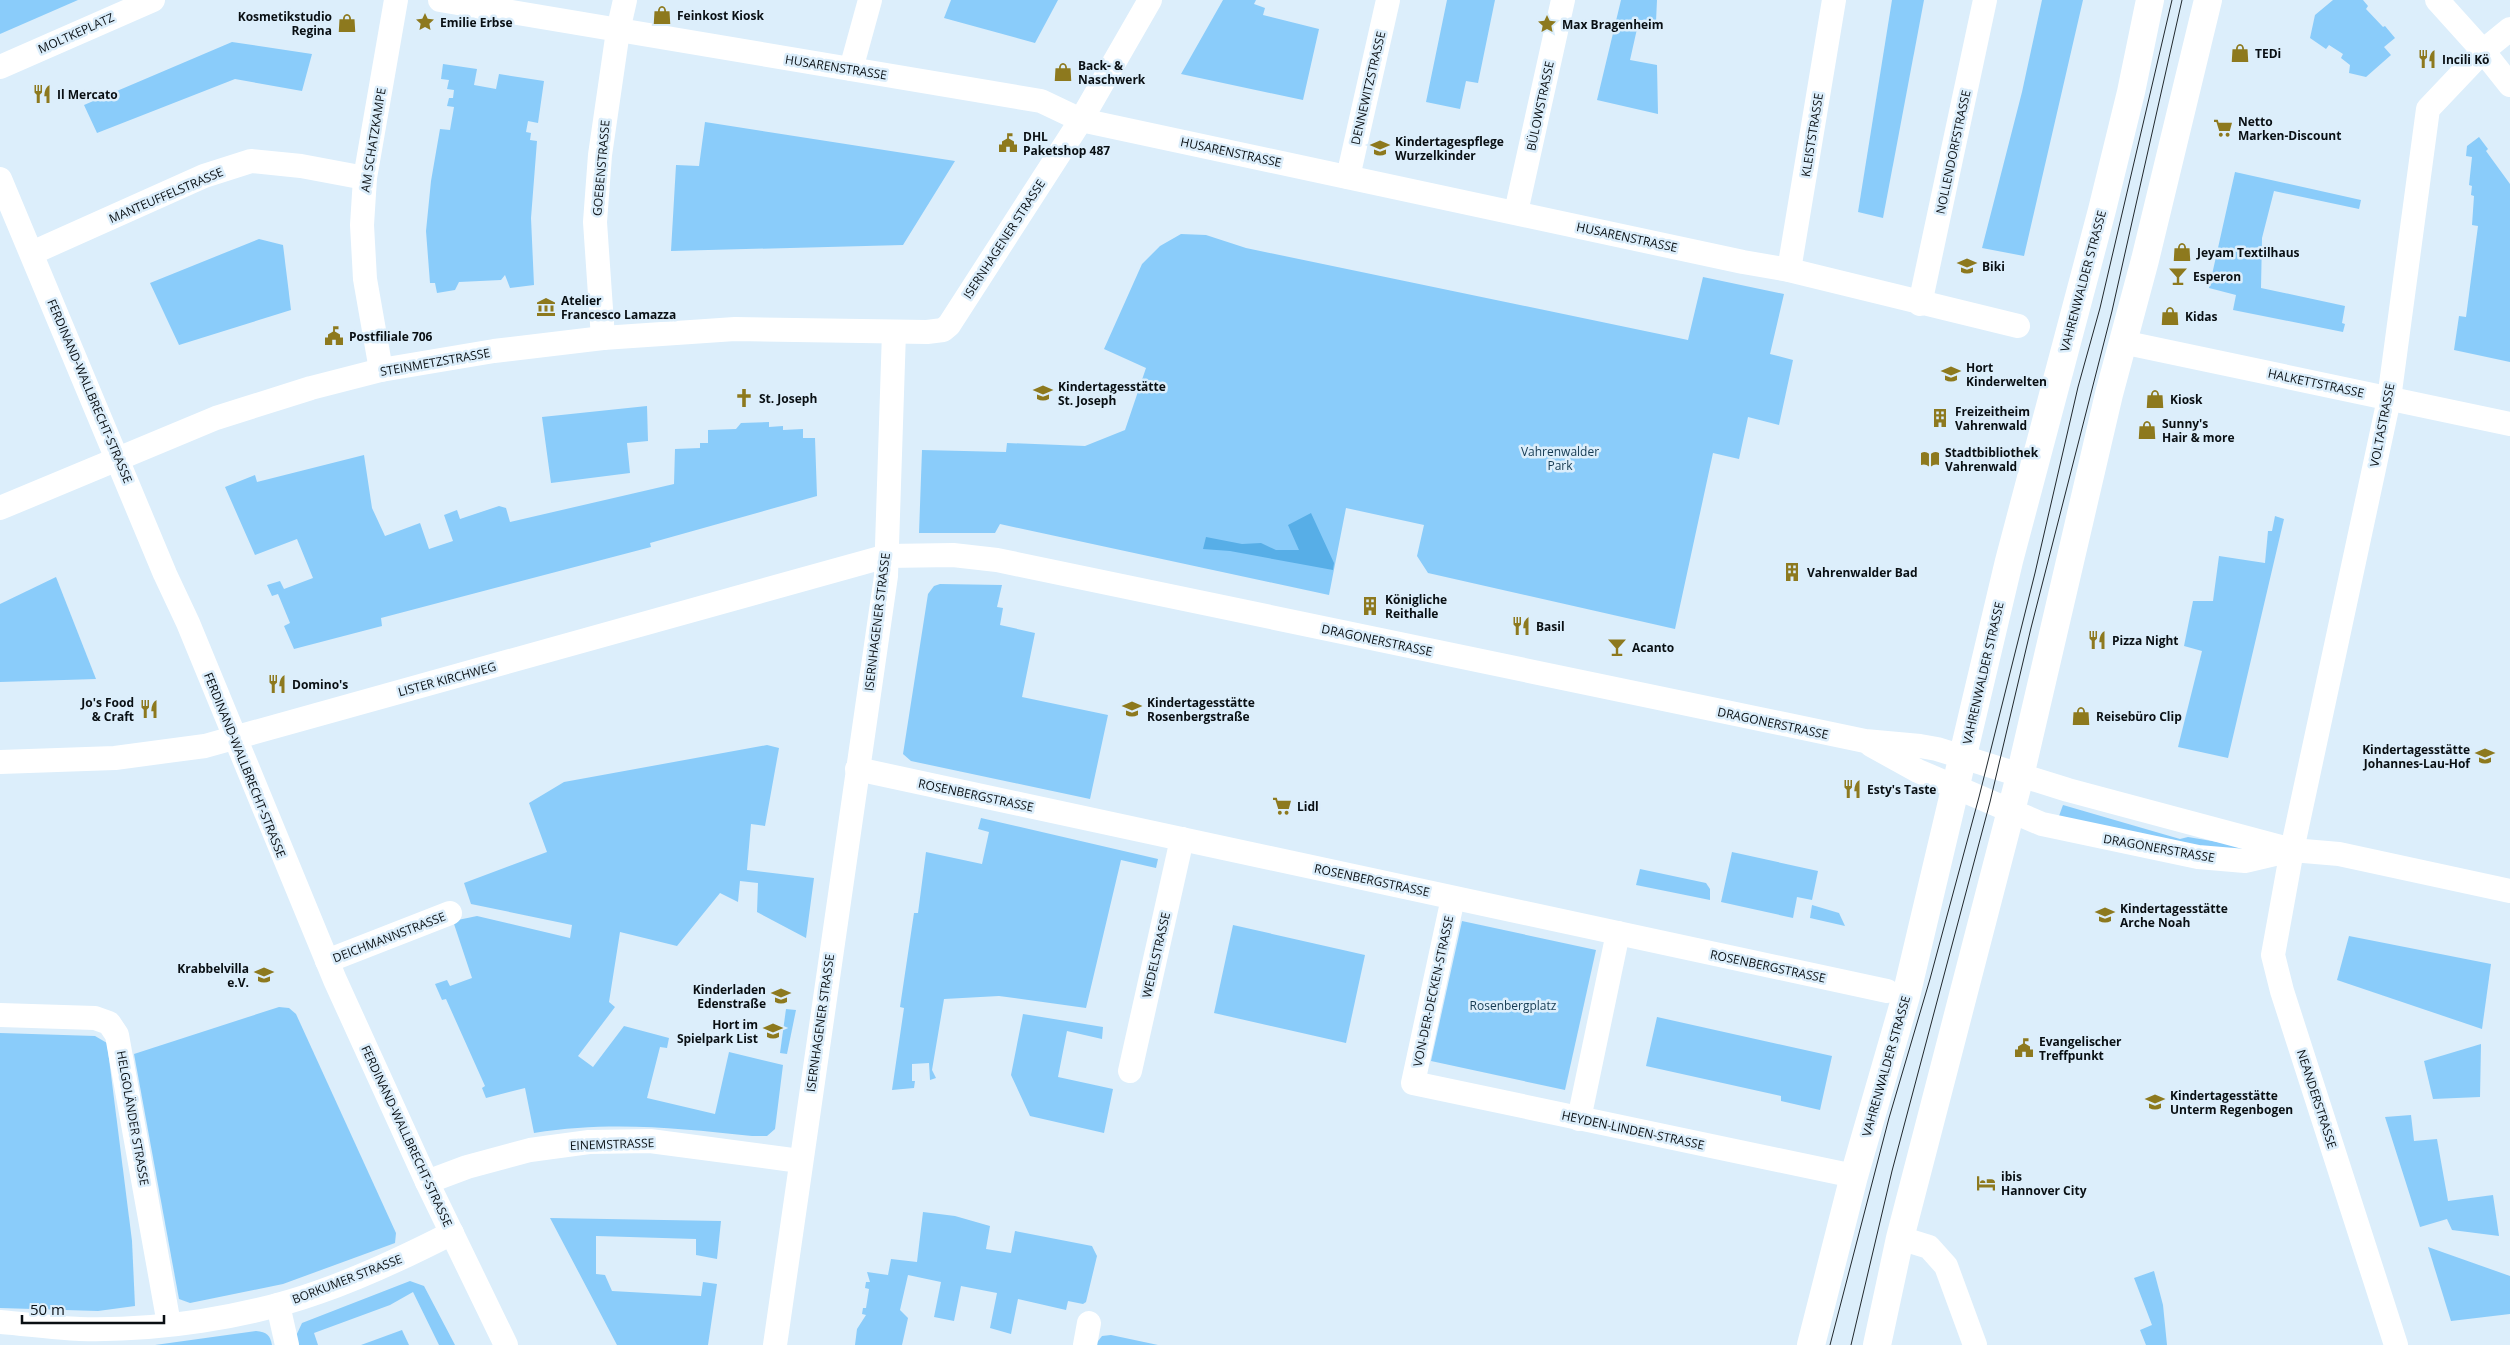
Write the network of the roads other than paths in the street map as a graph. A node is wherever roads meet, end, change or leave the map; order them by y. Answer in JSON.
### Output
{"nodes":[{"id":1,"x":153,"y":0,"type":"edge"},
{"id":2,"x":396,"y":0,"type":"edge"},
{"id":3,"x":440,"y":0,"type":"edge"},
{"id":4,"x":625,"y":0,"type":"edge"},
{"id":5,"x":870,"y":0,"type":"edge"},
{"id":6,"x":1150,"y":0,"type":"edge"},
{"id":7,"x":1388,"y":0,"type":"edge"},
{"id":8,"x":1563,"y":0,"type":"edge"},
{"id":9,"x":1834,"y":0,"type":"edge"},
{"id":10,"x":1985,"y":0,"type":"edge"},
{"id":11,"x":2150,"y":0,"type":"edge"},
{"id":12,"x":2208,"y":0,"type":"edge"},
{"id":13,"x":2437,"y":0,"type":"edge"},
{"id":14,"x":2510,"y":29,"type":"edge"},
{"id":15,"x":618,"y":31,"type":"junction"},
{"id":16,"x":2483,"y":51,"type":"junction"},
{"id":17,"x":0,"y":67,"type":"edge"},
{"id":18,"x":851,"y":69,"type":"junction"},
{"id":19,"x":2510,"y":86,"type":"edge"},
{"id":20,"x":1081,"y":120,"type":"junction"},
{"id":21,"x":1348,"y":176,"type":"junction"},
{"id":22,"x":365,"y":178,"type":"junction"},
{"id":23,"x":0,"y":179,"type":"edge"},
{"id":24,"x":1516,"y":212,"type":"junction"},
{"id":25,"x":32,"y":253,"type":"junction"},
{"id":26,"x":1789,"y":270,"type":"junction"},
{"id":27,"x":1920,"y":304,"type":"junction"},
{"id":28,"x":2018,"y":326,"type":"dead end"},
{"id":29,"x":894,"y":332,"type":"junction"},
{"id":30,"x":603,"y":338,"type":"junction"},
{"id":31,"x":2122,"y":342,"type":"junction"},
{"id":32,"x":381,"y":370,"type":"junction"},
{"id":33,"x":2389,"y":399,"type":"junction"},
{"id":34,"x":2510,"y":424,"type":"edge"},
{"id":35,"x":118,"y":459,"type":"junction"},
{"id":36,"x":0,"y":508,"type":"edge"},
{"id":37,"x":887,"y":556,"type":"junction"},
{"id":38,"x":233,"y":736,"type":"junction"},
{"id":39,"x":1865,"y":741,"type":"junction"},
{"id":40,"x":1964,"y":758,"type":"junction"},
{"id":41,"x":0,"y":762,"type":"edge"},
{"id":42,"x":857,"y":769,"type":"junction"},
{"id":43,"x":2020,"y":776,"type":"junction"},
{"id":44,"x":1956,"y":786,"type":"junction"},
{"id":45,"x":2011,"y":810,"type":"junction"},
{"id":46,"x":1182,"y":839,"type":"junction"},
{"id":47,"x":2292,"y":850,"type":"junction"},
{"id":48,"x":2510,"y":891,"type":"edge"},
{"id":49,"x":1453,"y":898,"type":"junction"},
{"id":50,"x":450,"y":913,"type":"dead end"},
{"id":51,"x":1618,"y":933,"type":"junction"},
{"id":52,"x":327,"y":962,"type":"junction"},
{"id":53,"x":1879,"y":990,"type":"dead end"},
{"id":54,"x":0,"y":1015,"type":"edge"},
{"id":55,"x":1130,"y":1071,"type":"dead end"},
{"id":56,"x":1413,"y":1083,"type":"joint"},
{"id":57,"x":1578,"y":1119,"type":"junction"},
{"id":58,"x":800,"y":1161,"type":"junction"},
{"id":59,"x":1854,"y":1176,"type":"junction"},
{"id":60,"x":427,"y":1182,"type":"junction"},
{"id":61,"x":452,"y":1234,"type":"junction"},
{"id":62,"x":1900,"y":1238,"type":"junction"},
{"id":63,"x":278,"y":1305,"type":"junction"},
{"id":64,"x":0,"y":1322,"type":"edge"},
{"id":65,"x":170,"y":1324,"type":"junction"},
{"id":66,"x":78,"y":1337,"type":"edge"},
{"id":67,"x":287,"y":1345,"type":"edge"},
{"id":68,"x":506,"y":1345,"type":"edge"},
{"id":69,"x":775,"y":1345,"type":"edge"},
{"id":70,"x":1811,"y":1345,"type":"edge"},
{"id":71,"x":1877,"y":1345,"type":"edge"},
{"id":72,"x":1975,"y":1345,"type":"edge"},
{"id":73,"x":2396,"y":1345,"type":"edge"}],
"edges":[{"from":1,"to":17,"type":"street","name":"MOLTKEPLATZ"},
{"from":2,"to":22,"type":"street","name":"AM SCHATZKAMPE"},
{"from":3,"to":15,"type":"street","name":"HUSARENSTRASSE"},
{"from":4,"to":15,"type":"street","name":"GOEBENSTRASSE"},
{"from":5,"to":18,"type":"street"},
{"from":6,"to":20,"type":"street","name":"ISERNHAGENER STRASSE"},
{"from":7,"to":21,"type":"street","name":"DENNEWITZSTRASSE"},
{"from":8,"to":24,"type":"street","name":"BÜLOWSTRASSE"},
{"from":9,"to":26,"type":"street","name":"KLEISTSTRASSE"},
{"from":10,"to":27,"type":"street","name":"NOLLENDORFSTRASSE"},
{"from":11,"to":40,"type":"main road","name":"VAHRENWALDER STRASSE"},
{"from":12,"to":31,"type":"main road"},
{"from":13,"to":16,"type":"street"},
{"from":14,"to":16,"type":"street","name":"VOLTASTRASSE"},
{"from":15,"to":18,"type":"street","name":"HUSARENSTRASSE"},
{"from":15,"to":30,"type":"street","name":"GOEBENSTRASSE"},
{"from":16,"to":19,"type":"street"},
{"from":16,"to":33,"type":"street","name":"VOLTASTRASSE"},
{"from":18,"to":20,"type":"street","name":"HUSARENSTRASSE"},
{"from":20,"to":21,"type":"street","name":"HUSARENSTRASSE"},
{"from":20,"to":29,"type":"street","name":"ISERNHAGENER STRASSE"},
{"from":21,"to":24,"type":"street","name":"HUSARENSTRASSE"},
{"from":22,"to":25,"type":"street","name":"MANTEUFFELSTRASSE"},
{"from":22,"to":32,"type":"street","name":"AM SCHATZKAMPE"},
{"from":23,"to":25,"type":"street","name":"FERDINAND-WALLBRECHT-STRASSE"},
{"from":24,"to":26,"type":"street","name":"HUSARENSTRASSE"},
{"from":25,"to":35,"type":"street","name":"FERDINAND-WALLBRECHT-STRASSE"},
{"from":26,"to":27,"type":"street","name":"HUSARENSTRASSE"},
{"from":27,"to":28,"type":"street","name":"HUSARENSTRASSE"},
{"from":29,"to":30,"type":"street","name":"STEINMETZSTRASSE"},
{"from":29,"to":37,"type":"street","name":"ISERNHAGENER STRASSE"},
{"from":30,"to":32,"type":"street","name":"STEINMETZSTRASSE"},
{"from":31,"to":33,"type":"street","name":"HALKETTSTRASSE"},
{"from":31,"to":43,"type":"main road"},
{"from":32,"to":35,"type":"street","name":"STEINMETZSTRASSE"},
{"from":33,"to":34,"type":"street","name":"HALKETTSTRASSE"},
{"from":33,"to":47,"type":"street","name":"VOLTASTRASSE"},
{"from":35,"to":36,"type":"street","name":"STEINMETZSTRASSE"},
{"from":35,"to":38,"type":"street","name":"FERDINAND-WALLBRECHT-STRASSE"},
{"from":37,"to":38,"type":"street","name":"LISTER KIRCHWEG"},
{"from":37,"to":39,"type":"street","name":"DRAGONERSTRASSE"},
{"from":37,"to":42,"type":"street","name":"ISERNHAGENER STRASSE"},
{"from":38,"to":41,"type":"street","name":"LISTER KIRCHWEG"},
{"from":38,"to":52,"type":"street","name":"FERDINAND-WALLBRECHT-STRASSE"},
{"from":39,"to":40,"type":"street","name":"DRAGONERSTRASSE"},
{"from":39,"to":44,"type":"street","name":"DRAGONERSTRASSE"},
{"from":40,"to":43,"type":"street","name":"DRAGONERSTRASSE"},
{"from":40,"to":44,"type":"main road","name":"VAHRENWALDER STRASSE"},
{"from":42,"to":46,"type":"street","name":"ROSENBERGSTRASSE"},
{"from":42,"to":58,"type":"street","name":"ISERNHAGENER STRASSE"},
{"from":43,"to":45,"type":"main road"},
{"from":43,"to":47,"type":"street","name":"DRAGONERSTRASSE"},
{"from":44,"to":45,"type":"street","name":"DRAGONERSTRASSE"},
{"from":44,"to":59,"type":"main road","name":"VAHRENWALDER STRASSE"},
{"from":45,"to":47,"type":"street","name":"DRAGONERSTRASSE"},
{"from":45,"to":62,"type":"main road"},
{"from":46,"to":49,"type":"street","name":"ROSENBERGSTRASSE"},
{"from":46,"to":55,"type":"street","name":"WEDELSTRASSE"},
{"from":47,"to":48,"type":"street","name":"DRAGONERSTRASSE"},
{"from":47,"to":73,"type":"street","name":"NEANDERSTRASSE"},
{"from":49,"to":51,"type":"street","name":"ROSENBERGSTRASSE"},
{"from":49,"to":56,"type":"street","name":"VON-DER-DECKEN-STRASSE"},
{"from":50,"to":52,"type":"street","name":"DEICHMANNSTRASSE"},
{"from":51,"to":53,"type":"street","name":"ROSENBERGSTRASSE"},
{"from":51,"to":57,"type":"street"},
{"from":52,"to":60,"type":"street","name":"FERDINAND-WALLBRECHT-STRASSE"},
{"from":54,"to":65,"type":"street","name":"HELGOLÄNDER STRASSE"},
{"from":56,"to":57,"type":"street","name":"HEYDEN-LINDEN-STRASSE"},
{"from":57,"to":59,"type":"street","name":"HEYDEN-LINDEN-STRASSE"},
{"from":58,"to":60,"type":"street","name":"EINEMSTRASSE"},
{"from":58,"to":69,"type":"street","name":"ISERNHAGENER STRASSE"},
{"from":59,"to":70,"type":"main road","name":"VAHRENWALDER STRASSE"},
{"from":60,"to":61,"type":"street","name":"FERDINAND-WALLBRECHT-STRASSE"},
{"from":61,"to":63,"type":"street","name":"BORKUMER STRASSE"},
{"from":61,"to":68,"type":"street","name":"FERDINAND-WALLBRECHT-STRASSE"},
{"from":62,"to":71,"type":"main road"},
{"from":62,"to":72,"type":"street"},
{"from":63,"to":65,"type":"street","name":"BORKUMER STRASSE"},
{"from":63,"to":67,"type":"street"},
{"from":64,"to":66,"type":"street","name":"BORKUMER STRASSE"},
{"from":65,"to":66,"type":"street","name":"BORKUMER STRASSE"}]}
